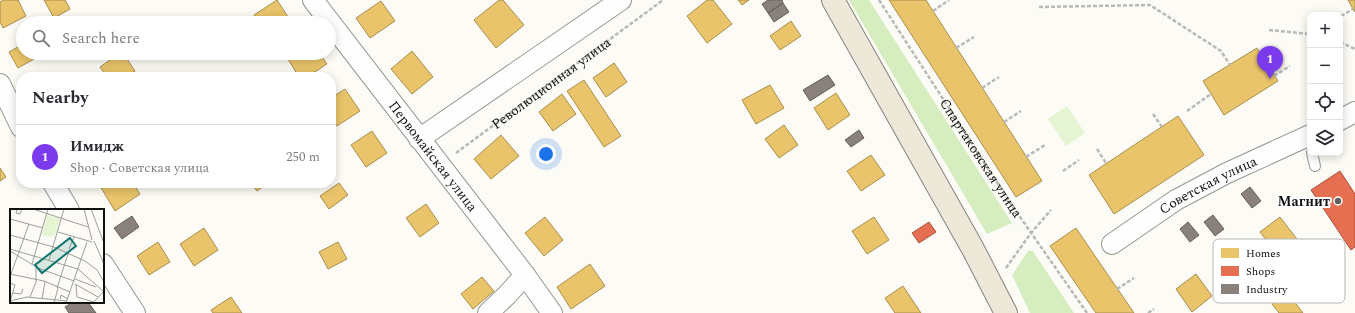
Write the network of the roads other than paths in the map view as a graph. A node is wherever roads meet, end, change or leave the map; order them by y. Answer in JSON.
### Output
{"nodes":[{"id":1,"x":313,"y":0,"type":"edge"},
{"id":2,"x":621,"y":0,"type":"edge"},
{"id":3,"x":833,"y":0,"type":"edge"},
{"id":4,"x":325,"y":16,"type":"edge"},
{"id":5,"x":336,"y":30,"type":"edge"},
{"id":6,"x":0,"y":84,"type":"edge"},
{"id":7,"x":1355,"y":112,"type":"edge"},
{"id":8,"x":16,"y":118,"type":"edge"},
{"id":9,"x":1343,"y":118,"type":"edge"},
{"id":10,"x":419,"y":139,"type":"junction"},
{"id":11,"x":1307,"y":144,"type":"edge"},
{"id":12,"x":1313,"y":156,"type":"edge"},
{"id":13,"x":1315,"y":166,"type":"dead end"},
{"id":14,"x":56,"y":188,"type":"edge"},
{"id":15,"x":68,"y":209,"type":"edge"},
{"id":16,"x":1112,"y":244,"type":"dead end"},
{"id":17,"x":104,"y":266,"type":"edge"},
{"id":18,"x":525,"y":275,"type":"junction"},
{"id":19,"x":135,"y":313,"type":"edge"},
{"id":20,"x":488,"y":313,"type":"edge"},
{"id":21,"x":552,"y":313,"type":"edge"},
{"id":22,"x":1006,"y":313,"type":"edge"}],
"edges":[{"from":1,"to":4,"type":"street","name":"Первомайская улица"},
{"from":2,"to":10,"type":"street","name":"Революционная улица"},
{"from":3,"to":22,"type":"main road"},
{"from":5,"to":10,"type":"street","name":"Первомайская улица"},
{"from":6,"to":8,"type":"street"},
{"from":7,"to":9,"type":"street"},
{"from":10,"to":18,"type":"street","name":"Первомайская улица"},
{"from":11,"to":16,"type":"street","name":"Советская улица"},
{"from":12,"to":13,"type":"lane"},
{"from":14,"to":15,"type":"street"},
{"from":17,"to":19,"type":"street"},
{"from":18,"to":20,"type":"street"},
{"from":18,"to":21,"type":"street","name":"Первомайская улица"}]}
